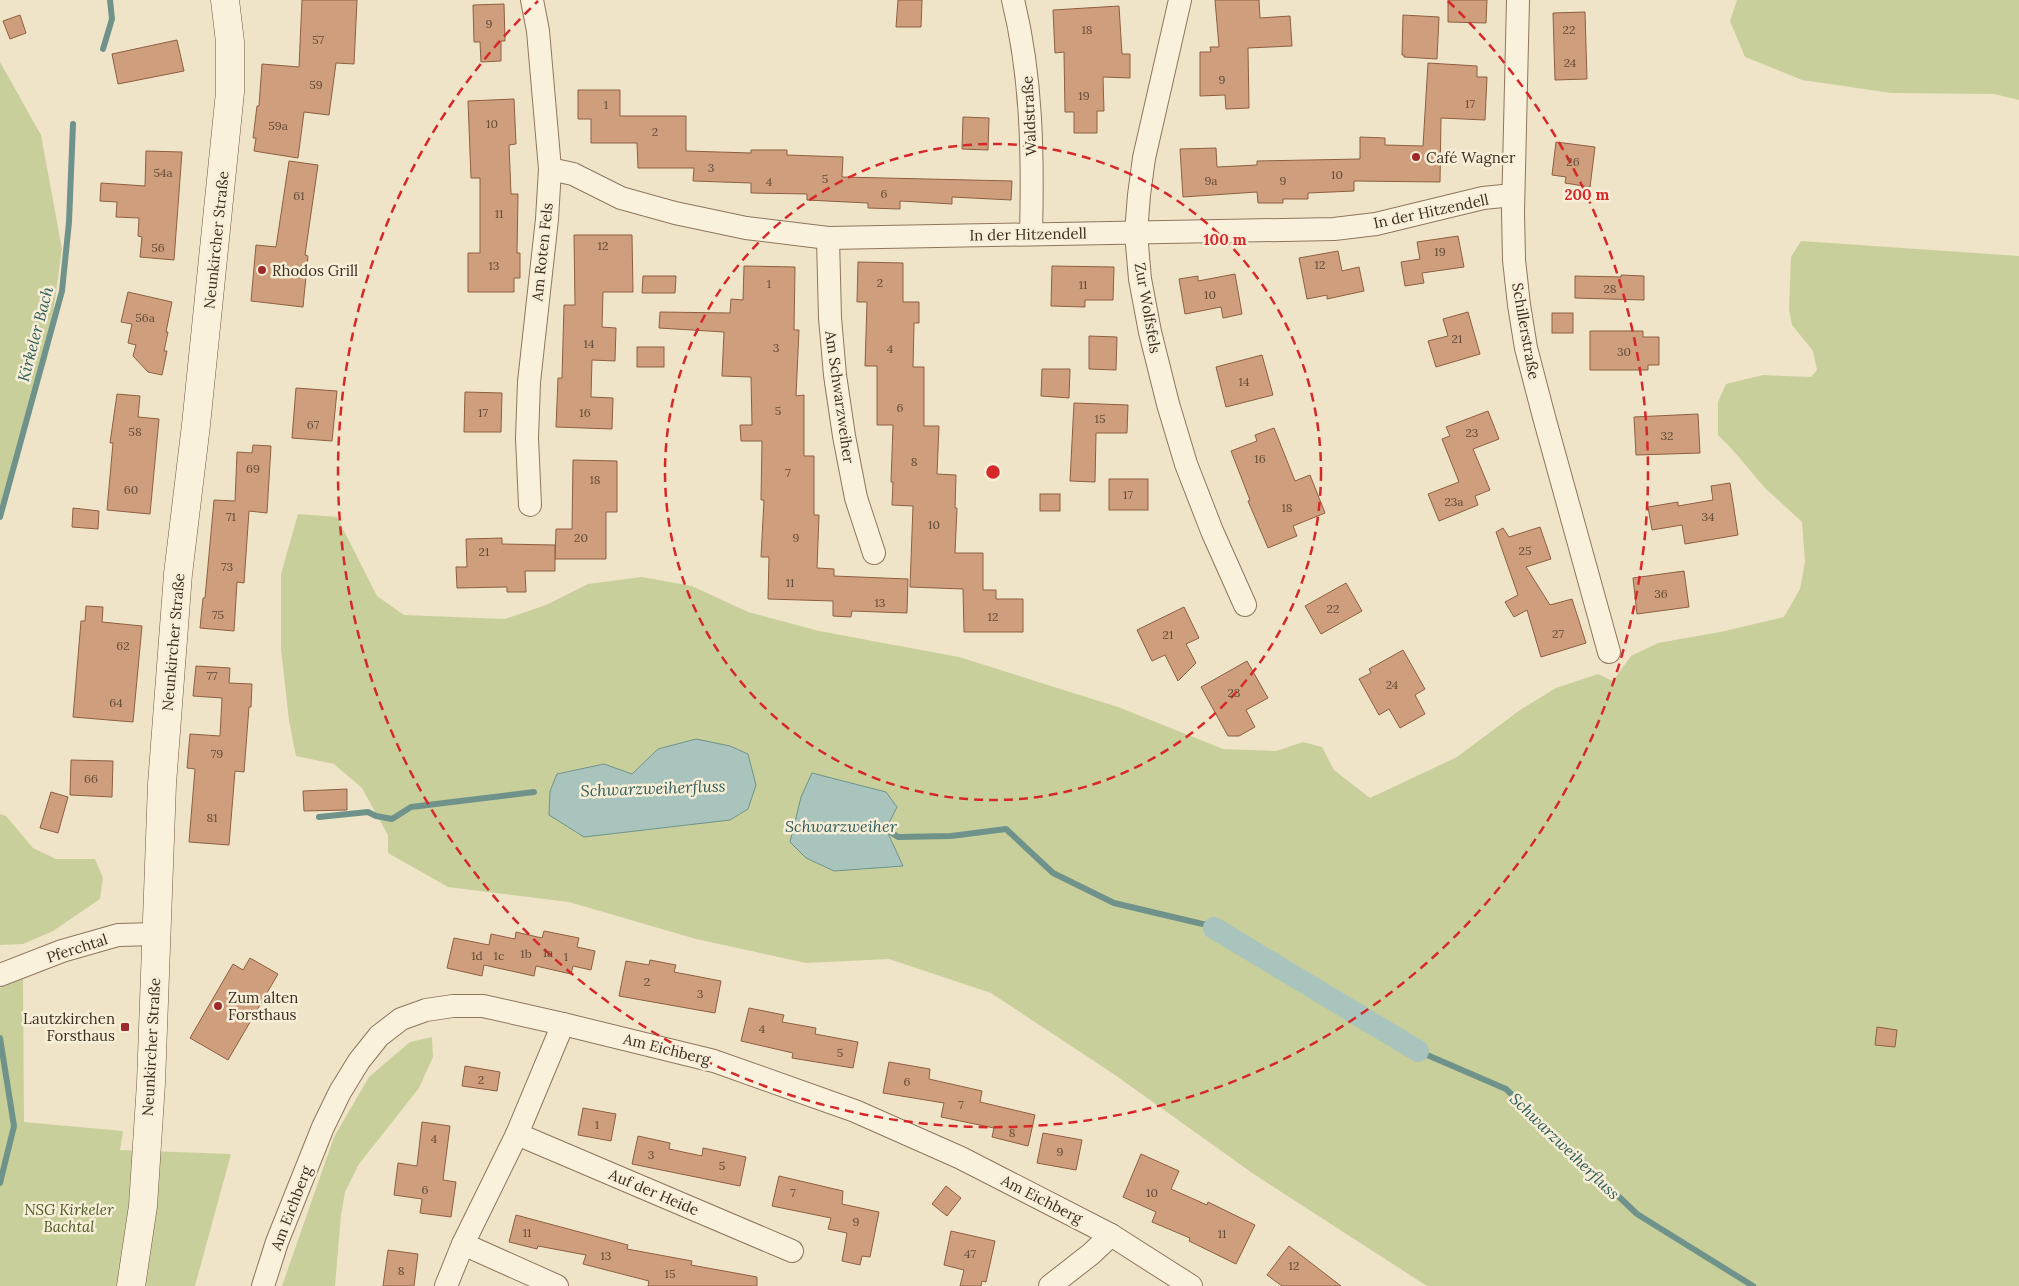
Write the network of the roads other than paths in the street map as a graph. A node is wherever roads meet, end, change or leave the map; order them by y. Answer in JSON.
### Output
{"nodes":[{"id":1,"x":225,"y":0,"type":"edge"},
{"id":2,"x":532,"y":0,"type":"edge"},
{"id":3,"x":1014,"y":0,"type":"edge"},
{"id":4,"x":1180,"y":0,"type":"edge"},
{"id":5,"x":1518,"y":0,"type":"edge"},
{"id":6,"x":550,"y":169,"type":"junction"},
{"id":7,"x":1513,"y":195,"type":"junction"},
{"id":8,"x":1032,"y":234,"type":"junction"},
{"id":9,"x":1136,"y":234,"type":"junction"},
{"id":10,"x":828,"y":238,"type":"junction"},
{"id":11,"x":530,"y":505,"type":"dead end"},
{"id":12,"x":874,"y":553,"type":"dead end"},
{"id":13,"x":1245,"y":605,"type":"dead end"},
{"id":14,"x":1609,"y":652,"type":"dead end"},
{"id":15,"x":156,"y":934,"type":"junction"},
{"id":16,"x":0,"y":975,"type":"edge"},
{"id":17,"x":563,"y":1024,"type":"junction"},
{"id":18,"x":517,"y":1134,"type":"junction"},
{"id":19,"x":1111,"y":1235,"type":"junction"},
{"id":20,"x":463,"y":1244,"type":"junction"},
{"id":21,"x":792,"y":1250,"type":"dead end"},
{"id":22,"x":131,"y":1286,"type":"edge"},
{"id":23,"x":262,"y":1286,"type":"edge"},
{"id":24,"x":446,"y":1286,"type":"edge"},
{"id":25,"x":557,"y":1286,"type":"edge"},
{"id":26,"x":1051,"y":1286,"type":"edge"},
{"id":27,"x":1191,"y":1286,"type":"edge"}],
"edges":[{"from":1,"to":15,"type":"main road","name":"Neunkircher Straße"},
{"from":2,"to":6,"type":"street","name":"Am Roten Fels"},
{"from":3,"to":8,"type":"street","name":"Waldstraße"},
{"from":4,"to":9,"type":"street","name":"Zur Wolfsfels"},
{"from":5,"to":7,"type":"street","name":"Schillerstraße"},
{"from":6,"to":10,"type":"street","name":"In der Hitzendell"},
{"from":6,"to":11,"type":"street","name":"Am Roten Fels"},
{"from":7,"to":9,"type":"street","name":"In der Hitzendell"},
{"from":7,"to":14,"type":"street","name":"Schillerstraße"},
{"from":8,"to":9,"type":"street","name":"In der Hitzendell"},
{"from":8,"to":10,"type":"street","name":"In der Hitzendell"},
{"from":9,"to":13,"type":"street","name":"Zur Wolfsfels"},
{"from":10,"to":12,"type":"street","name":"Am Schwarzweiher"},
{"from":15,"to":16,"type":"street","name":"Pferchtal"},
{"from":15,"to":22,"type":"main road","name":"Neunkircher Straße"},
{"from":17,"to":18,"type":"street"},
{"from":17,"to":19,"type":"street","name":"Am Eichberg"},
{"from":17,"to":23,"type":"street","name":"Am Eichberg"},
{"from":18,"to":20,"type":"street"},
{"from":18,"to":21,"type":"street","name":"Auf der Heide"},
{"from":19,"to":26,"type":"street"},
{"from":19,"to":27,"type":"street","name":"Am Eichberg"},
{"from":20,"to":24,"type":"street"},
{"from":20,"to":25,"type":"street"}]}
